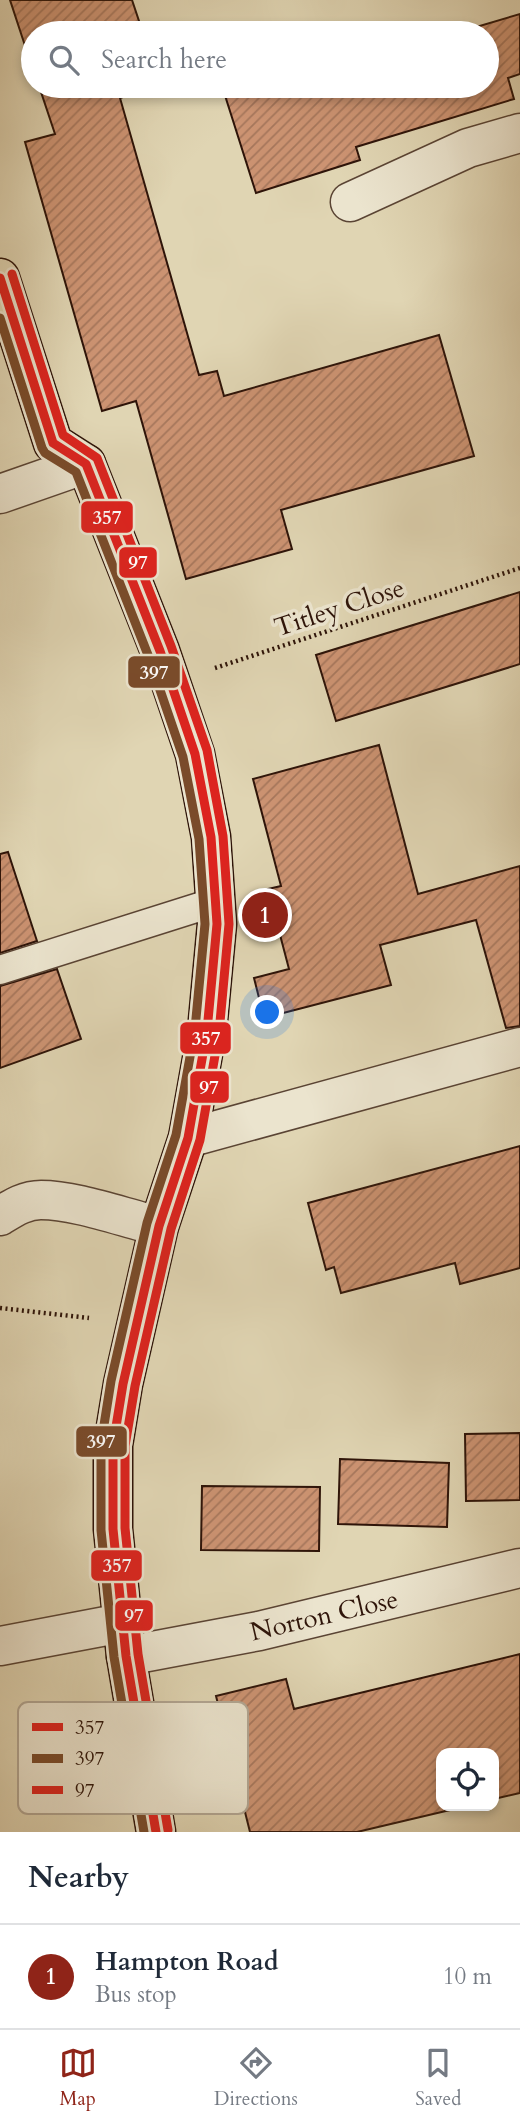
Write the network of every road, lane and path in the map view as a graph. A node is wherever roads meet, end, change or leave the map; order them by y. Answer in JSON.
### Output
{"nodes":[{"id":1,"x":520,"y":133,"type":"edge"},
{"id":2,"x":349,"y":202,"type":"dead end"},
{"id":3,"x":0,"y":278,"type":"edge"},
{"id":4,"x":86,"y":464,"type":"junction"},
{"id":5,"x":0,"y":494,"type":"edge"},
{"id":6,"x":520,"y":568,"type":"edge"},
{"id":7,"x":171,"y":683,"type":"junction"},
{"id":8,"x":215,"y":902,"type":"junction"},
{"id":9,"x":0,"y":970,"type":"edge"},
{"id":10,"x":520,"y":1047,"type":"edge"},
{"id":11,"x":188,"y":1138,"type":"junction"},
{"id":12,"x":0,"y":1216,"type":"edge"},
{"id":13,"x":159,"y":1226,"type":"junction"},
{"id":14,"x":0,"y":1308,"type":"edge"},
{"id":15,"x":89,"y":1318,"type":"dead end"},
{"id":16,"x":520,"y":1568,"type":"edge"},
{"id":17,"x":124,"y":1640,"type":"junction"},
{"id":18,"x":0,"y":1646,"type":"edge"},
{"id":19,"x":134,"y":1702,"type":"edge"},
{"id":20,"x":153,"y":1814,"type":"edge"},
{"id":21,"x":156,"y":1832,"type":"edge"}],
"edges":[{"from":1,"to":2,"type":"street"},
{"from":3,"to":4,"type":"main road"},
{"from":4,"to":5,"type":"street"},
{"from":4,"to":7,"type":"main road"},
{"from":6,"to":7,"type":"path","name":"Titley Close"},
{"from":7,"to":8,"type":"main road"},
{"from":8,"to":9,"type":"lane"},
{"from":8,"to":11,"type":"main road"},
{"from":10,"to":11,"type":"street"},
{"from":11,"to":13,"type":"main road"},
{"from":12,"to":13,"type":"street"},
{"from":13,"to":17,"type":"main road"},
{"from":14,"to":15,"type":"path"},
{"from":16,"to":17,"type":"street","name":"Norton Close"},
{"from":17,"to":18,"type":"street","name":"Norton Close"},
{"from":17,"to":19,"type":"main road"},
{"from":20,"to":21,"type":"main road"}]}
